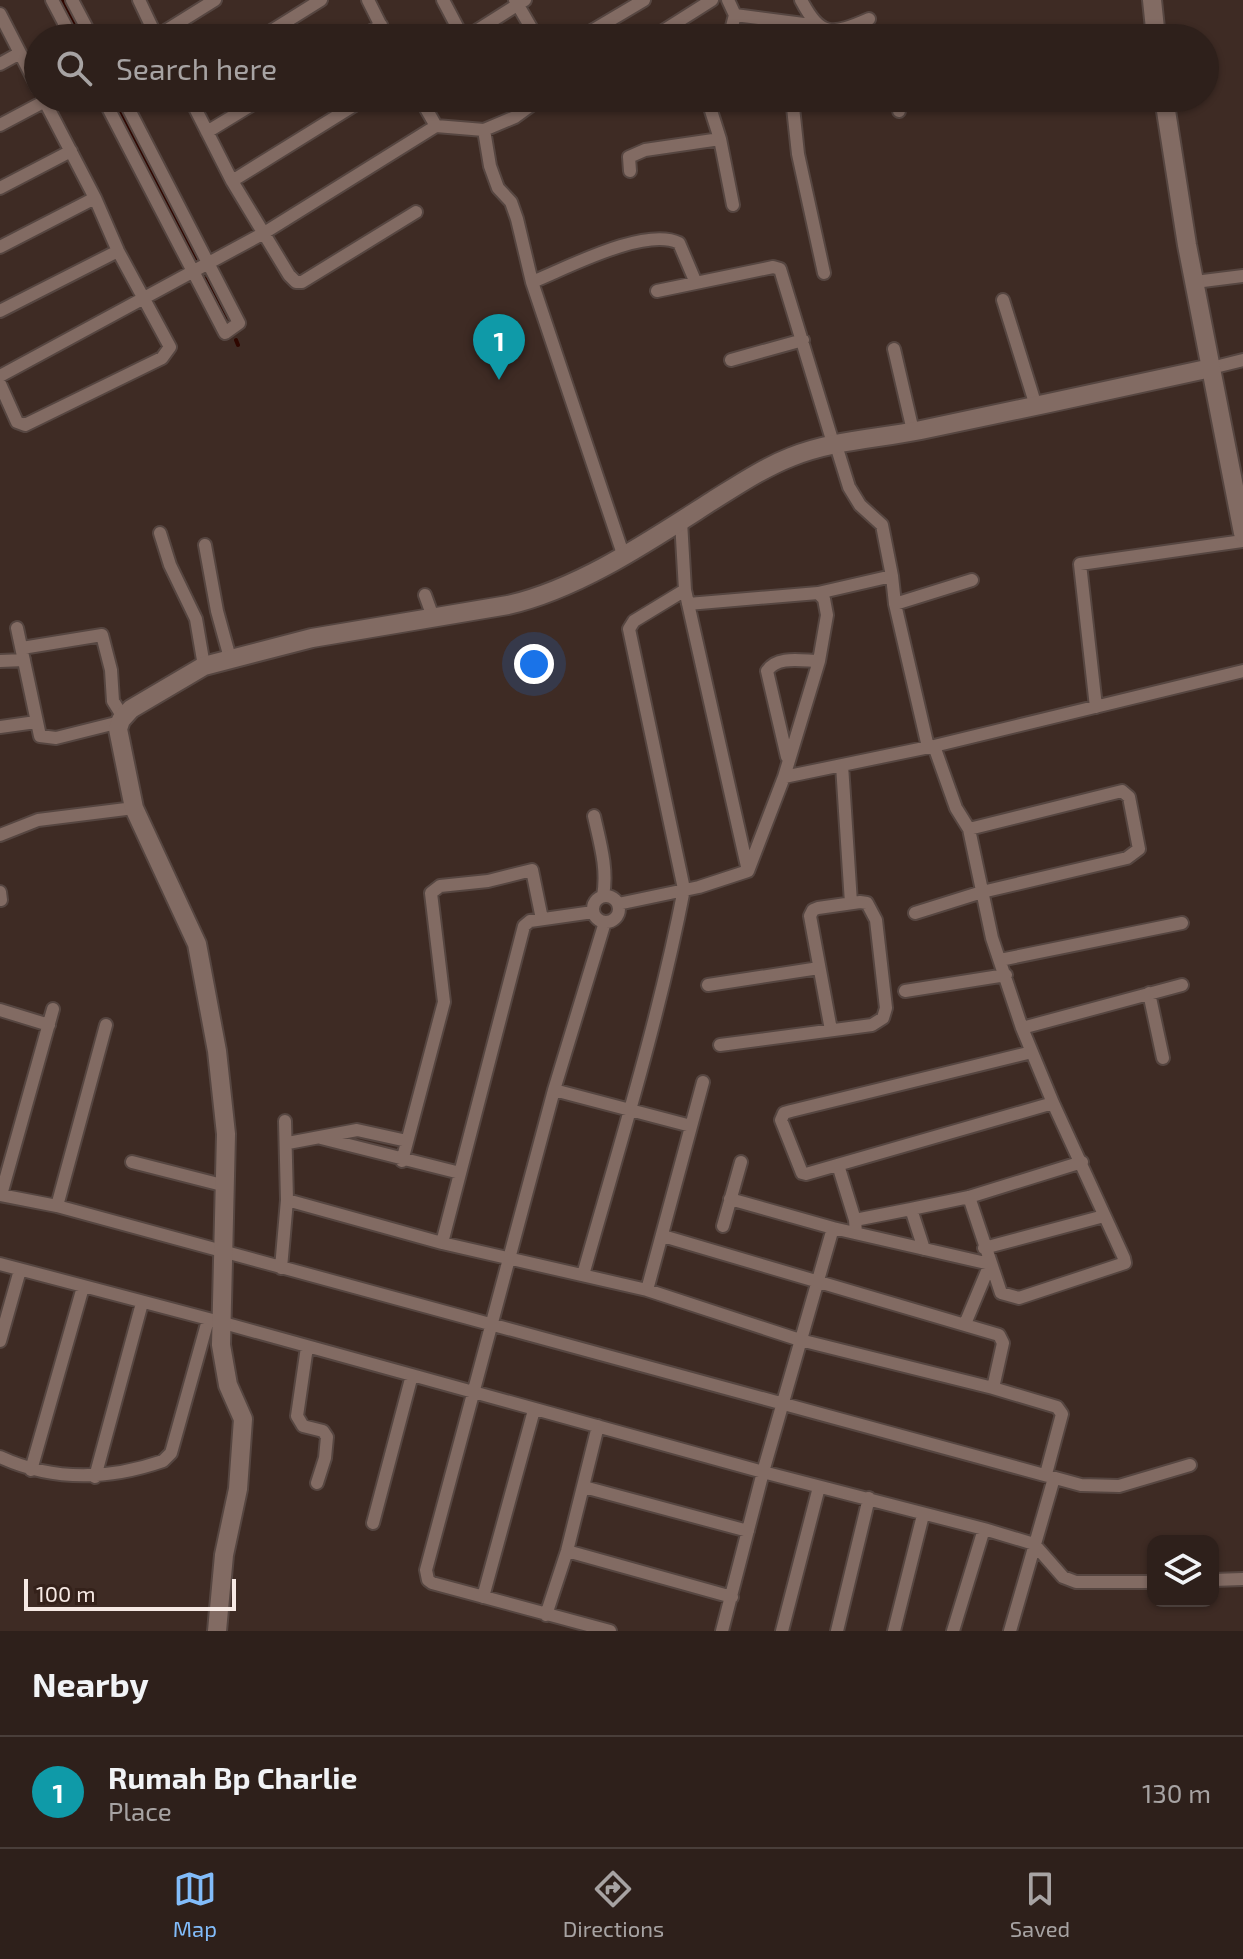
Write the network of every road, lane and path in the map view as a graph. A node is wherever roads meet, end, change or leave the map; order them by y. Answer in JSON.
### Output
{"nodes":[{"id":1,"x":52,"y":0,"type":"edge"},
{"id":2,"x":72,"y":0,"type":"edge"},
{"id":3,"x":139,"y":0,"type":"edge"},
{"id":4,"x":215,"y":0,"type":"edge"},
{"id":5,"x":321,"y":0,"type":"edge"},
{"id":6,"x":368,"y":0,"type":"edge"},
{"id":7,"x":443,"y":0,"type":"edge"},
{"id":8,"x":644,"y":0,"type":"edge"},
{"id":9,"x":712,"y":0,"type":"edge"},
{"id":10,"x":728,"y":0,"type":"edge"},
{"id":11,"x":801,"y":0,"type":"edge"},
{"id":12,"x":1152,"y":0,"type":"edge"},
{"id":13,"x":519,"y":2,"type":"edge"},
{"id":14,"x":0,"y":14,"type":"edge"},
{"id":15,"x":735,"y":15,"type":"junction"},
{"id":16,"x":869,"y":19,"type":"dead end"},
{"id":17,"x":65,"y":24,"type":"edge"},
{"id":18,"x":85,"y":24,"type":"edge"},
{"id":19,"x":150,"y":24,"type":"edge"},
{"id":20,"x":178,"y":24,"type":"edge"},
{"id":21,"x":282,"y":24,"type":"edge"},
{"id":22,"x":380,"y":24,"type":"edge"},
{"id":23,"x":456,"y":24,"type":"edge"},
{"id":24,"x":485,"y":24,"type":"edge"},
{"id":25,"x":530,"y":24,"type":"edge"},
{"id":26,"x":604,"y":24,"type":"edge"},
{"id":27,"x":674,"y":24,"type":"edge"},
{"id":28,"x":733,"y":24,"type":"edge"},
{"id":29,"x":804,"y":24,"type":"edge"},
{"id":30,"x":818,"y":24,"type":"edge"},
{"id":31,"x":861,"y":24,"type":"edge"},
{"id":32,"x":1155,"y":24,"type":"edge"},
{"id":33,"x":20,"y":53,"type":"junction"},
{"id":34,"x":24,"y":61,"type":"edge"},
{"id":35,"x":0,"y":64,"type":"edge"},
{"id":36,"x":24,"y":112,"type":"edge"},
{"id":37,"x":53,"y":112,"type":"edge"},
{"id":38,"x":110,"y":112,"type":"edge"},
{"id":39,"x":130,"y":112,"type":"edge"},
{"id":40,"x":197,"y":112,"type":"edge"},
{"id":41,"x":240,"y":112,"type":"edge"},
{"id":42,"x":343,"y":112,"type":"edge"},
{"id":43,"x":428,"y":112,"type":"edge"},
{"id":44,"x":522,"y":112,"type":"edge"},
{"id":45,"x":711,"y":112,"type":"edge"},
{"id":46,"x":793,"y":112,"type":"edge"},
{"id":47,"x":1166,"y":112,"type":"edge"},
{"id":48,"x":0,"y":125,"type":"edge"},
{"id":49,"x":436,"y":126,"type":"junction"},
{"id":50,"x":484,"y":130,"type":"junction"},
{"id":51,"x":207,"y":132,"type":"junction"},
{"id":52,"x":720,"y":139,"type":"junction"},
{"id":53,"x":71,"y":151,"type":"junction"},
{"id":54,"x":630,"y":171,"type":"dead end"},
{"id":55,"x":232,"y":181,"type":"junction"},
{"id":56,"x":0,"y":188,"type":"edge"},
{"id":57,"x":95,"y":198,"type":"junction"},
{"id":58,"x":733,"y":205,"type":"dead end"},
{"id":59,"x":416,"y":212,"type":"dead end"},
{"id":60,"x":264,"y":233,"type":"junction"},
{"id":61,"x":0,"y":247,"type":"edge"},
{"id":62,"x":118,"y":251,"type":"junction"},
{"id":63,"x":210,"y":264,"type":"junction"},
{"id":64,"x":192,"y":273,"type":"junction"},
{"id":65,"x":824,"y":273,"type":"dead end"},
{"id":66,"x":1243,"y":276,"type":"edge"},
{"id":67,"x":532,"y":282,"type":"junction"},
{"id":68,"x":1195,"y":282,"type":"junction"},
{"id":69,"x":696,"y":283,"type":"junction"},
{"id":70,"x":657,"y":291,"type":"dead end"},
{"id":71,"x":144,"y":300,"type":"junction"},
{"id":72,"x":1003,"y":300,"type":"dead end"},
{"id":73,"x":0,"y":311,"type":"edge"},
{"id":74,"x":803,"y":340,"type":"junction"},
{"id":75,"x":894,"y":349,"type":"dead end"},
{"id":76,"x":731,"y":360,"type":"dead end"},
{"id":77,"x":1243,"y":360,"type":"edge"},
{"id":78,"x":1211,"y":368,"type":"junction"},
{"id":79,"x":0,"y":376,"type":"edge"},
{"id":80,"x":0,"y":384,"type":"edge"},
{"id":81,"x":1036,"y":406,"type":"junction"},
{"id":82,"x":913,"y":431,"type":"junction"},
{"id":83,"x":834,"y":443,"type":"junction"},
{"id":84,"x":681,"y":521,"type":"junction"},
{"id":85,"x":160,"y":533,"type":"dead end"},
{"id":86,"x":1243,"y":533,"type":"edge"},
{"id":87,"x":1243,"y":541,"type":"edge"},
{"id":88,"x":205,"y":545,"type":"dead end"},
{"id":89,"x":623,"y":554,"type":"junction"},
{"id":90,"x":892,"y":576,"type":"junction"},
{"id":91,"x":972,"y":580,"type":"dead end"},
{"id":92,"x":685,"y":590,"type":"junction"},
{"id":93,"x":818,"y":593,"type":"junction"},
{"id":94,"x":425,"y":595,"type":"dead end"},
{"id":95,"x":688,"y":604,"type":"junction"},
{"id":96,"x":895,"y":604,"type":"junction"},
{"id":97,"x":433,"y":617,"type":"junction"},
{"id":98,"x":17,"y":628,"type":"dead end"},
{"id":99,"x":23,"y":654,"type":"junction"},
{"id":100,"x":230,"y":658,"type":"junction"},
{"id":101,"x":0,"y":661,"type":"edge"},
{"id":102,"x":819,"y":661,"type":"junction"},
{"id":103,"x":204,"y":666,"type":"junction"},
{"id":104,"x":1243,"y":671,"type":"edge"},
{"id":105,"x":1096,"y":707,"type":"junction"},
{"id":106,"x":121,"y":720,"type":"junction"},
{"id":107,"x":36,"y":722,"type":"junction"},
{"id":108,"x":0,"y":727,"type":"edge"},
{"id":109,"x":931,"y":746,"type":"junction"},
{"id":110,"x":788,"y":760,"type":"junction"},
{"id":111,"x":842,"y":765,"type":"junction"},
{"id":112,"x":784,"y":777,"type":"junction"},
{"id":113,"x":134,"y":808,"type":"junction"},
{"id":114,"x":594,"y":816,"type":"dead end"},
{"id":115,"x":969,"y":829,"type":"junction"},
{"id":116,"x":0,"y":835,"type":"edge"},
{"id":117,"x":748,"y":871,"type":"junction"},
{"id":118,"x":684,"y":889,"type":"junction"},
{"id":119,"x":0,"y":892,"type":"edge"},
{"id":120,"x":982,"y":892,"type":"junction"},
{"id":121,"x":603,"y":896,"type":"junction"},
{"id":122,"x":1,"y":900,"type":"edge"},
{"id":123,"x":851,"y":903,"type":"junction"},
{"id":124,"x":618,"y":904,"type":"junction"},
{"id":125,"x":593,"y":912,"type":"junction"},
{"id":126,"x":915,"y":913,"type":"dead end"},
{"id":127,"x":542,"y":919,"type":"junction"},
{"id":128,"x":605,"y":922,"type":"junction"},
{"id":129,"x":1182,"y":923,"type":"dead end"},
{"id":130,"x":1000,"y":960,"type":"junction"},
{"id":131,"x":819,"y":968,"type":"junction"},
{"id":132,"x":1006,"y":975,"type":"junction"},
{"id":133,"x":708,"y":985,"type":"dead end"},
{"id":134,"x":1182,"y":985,"type":"dead end"},
{"id":135,"x":905,"y":991,"type":"dead end"},
{"id":136,"x":1149,"y":993,"type":"junction"},
{"id":137,"x":53,"y":1009,"type":"dead end"},
{"id":138,"x":0,"y":1010,"type":"edge"},
{"id":139,"x":49,"y":1025,"type":"junction"},
{"id":140,"x":106,"y":1025,"type":"dead end"},
{"id":141,"x":1022,"y":1028,"type":"junction"},
{"id":142,"x":831,"y":1030,"type":"junction"},
{"id":143,"x":720,"y":1045,"type":"dead end"},
{"id":144,"x":1032,"y":1052,"type":"junction"},
{"id":145,"x":1163,"y":1058,"type":"dead end"},
{"id":146,"x":703,"y":1082,"type":"dead end"},
{"id":147,"x":554,"y":1090,"type":"junction"},
{"id":148,"x":1053,"y":1103,"type":"junction"},
{"id":149,"x":630,"y":1109,"type":"junction"},
{"id":150,"x":285,"y":1121,"type":"dead end"},
{"id":151,"x":691,"y":1126,"type":"junction"},
{"id":152,"x":321,"y":1138,"type":"junction"},
{"id":153,"x":407,"y":1141,"type":"junction"},
{"id":154,"x":288,"y":1143,"type":"junction"},
{"id":155,"x":402,"y":1161,"type":"junction"},
{"id":156,"x":132,"y":1162,"type":"dead end"},
{"id":157,"x":741,"y":1162,"type":"dead end"},
{"id":158,"x":1082,"y":1162,"type":"junction"},
{"id":159,"x":838,"y":1165,"type":"junction"},
{"id":160,"x":460,"y":1173,"type":"junction"},
{"id":161,"x":226,"y":1186,"type":"junction"},
{"id":162,"x":0,"y":1195,"type":"edge"},
{"id":163,"x":969,"y":1197,"type":"junction"},
{"id":164,"x":730,"y":1199,"type":"junction"},
{"id":165,"x":287,"y":1200,"type":"junction"},
{"id":166,"x":57,"y":1206,"type":"junction"},
{"id":167,"x":911,"y":1209,"type":"junction"},
{"id":168,"x":1104,"y":1216,"type":"junction"},
{"id":169,"x":723,"y":1226,"type":"dead end"},
{"id":170,"x":856,"y":1226,"type":"junction"},
{"id":171,"x":833,"y":1228,"type":"junction"},
{"id":172,"x":663,"y":1236,"type":"junction"},
{"id":173,"x":442,"y":1243,"type":"junction"},
{"id":174,"x":984,"y":1248,"type":"junction"},
{"id":175,"x":924,"y":1249,"type":"junction"},
{"id":176,"x":223,"y":1251,"type":"junction"},
{"id":177,"x":509,"y":1258,"type":"junction"},
{"id":178,"x":0,"y":1264,"type":"edge"},
{"id":179,"x":990,"y":1264,"type":"junction"},
{"id":180,"x":281,"y":1268,"type":"junction"},
{"id":181,"x":20,"y":1270,"type":"junction"},
{"id":182,"x":583,"y":1275,"type":"junction"},
{"id":183,"x":816,"y":1282,"type":"junction"},
{"id":184,"x":83,"y":1287,"type":"junction"},
{"id":185,"x":647,"y":1290,"type":"junction"},
{"id":186,"x":142,"y":1303,"type":"junction"},
{"id":187,"x":214,"y":1321,"type":"junction"},
{"id":188,"x":492,"y":1324,"type":"junction"},
{"id":189,"x":965,"y":1324,"type":"junction"},
{"id":190,"x":800,"y":1340,"type":"junction"},
{"id":191,"x":0,"y":1341,"type":"edge"},
{"id":192,"x":307,"y":1347,"type":"junction"},
{"id":193,"x":412,"y":1375,"type":"junction"},
{"id":194,"x":993,"y":1388,"type":"junction"},
{"id":195,"x":475,"y":1393,"type":"junction"},
{"id":196,"x":782,"y":1404,"type":"junction"},
{"id":197,"x":534,"y":1410,"type":"junction"},
{"id":198,"x":598,"y":1426,"type":"junction"},
{"id":199,"x":0,"y":1457,"type":"edge"},
{"id":200,"x":1190,"y":1465,"type":"dead end"},
{"id":201,"x":31,"y":1470,"type":"junction"},
{"id":202,"x":763,"y":1472,"type":"junction"},
{"id":203,"x":1050,"y":1476,"type":"junction"},
{"id":204,"x":95,"y":1477,"type":"junction"},
{"id":205,"x":317,"y":1483,"type":"dead end"},
{"id":206,"x":584,"y":1487,"type":"junction"},
{"id":207,"x":819,"y":1487,"type":"junction"},
{"id":208,"x":869,"y":1498,"type":"junction"},
{"id":209,"x":923,"y":1515,"type":"junction"},
{"id":210,"x":373,"y":1523,"type":"dead end"},
{"id":211,"x":984,"y":1529,"type":"junction"},
{"id":212,"x":748,"y":1531,"type":"junction"},
{"id":213,"x":1034,"y":1544,"type":"junction"},
{"id":214,"x":567,"y":1551,"type":"junction"},
{"id":215,"x":1243,"y":1579,"type":"edge"},
{"id":216,"x":1219,"y":1580,"type":"edge"},
{"id":217,"x":1147,"y":1582,"type":"edge"},
{"id":218,"x":483,"y":1597,"type":"junction"},
{"id":219,"x":732,"y":1597,"type":"junction"},
{"id":220,"x":546,"y":1615,"type":"junction"},
{"id":221,"x":217,"y":1631,"type":"edge"},
{"id":222,"x":610,"y":1631,"type":"edge"},
{"id":223,"x":722,"y":1631,"type":"edge"},
{"id":224,"x":782,"y":1631,"type":"edge"},
{"id":225,"x":837,"y":1631,"type":"edge"},
{"id":226,"x":894,"y":1631,"type":"edge"},
{"id":227,"x":953,"y":1631,"type":"edge"},
{"id":228,"x":1010,"y":1631,"type":"edge"}],
"edges":[{"from":1,"to":17,"type":"street"},
{"from":2,"to":18,"type":"street"},
{"from":3,"to":19,"type":"street"},
{"from":4,"to":20,"type":"street"},
{"from":5,"to":21,"type":"street"},
{"from":6,"to":22,"type":"street"},
{"from":7,"to":23,"type":"street"},
{"from":8,"to":26,"type":"street"},
{"from":9,"to":27,"type":"street"},
{"from":10,"to":15,"type":"street"},
{"from":11,"to":30,"type":"street"},
{"from":12,"to":32,"type":"street"},
{"from":13,"to":24,"type":"street"},
{"from":13,"to":25,"type":"street"},
{"from":14,"to":33,"type":"street"},
{"from":15,"to":28,"type":"street"},
{"from":15,"to":29,"type":"street"},
{"from":16,"to":31,"type":"street"},
{"from":33,"to":34,"type":"street"},
{"from":33,"to":35,"type":"street"},
{"from":36,"to":48,"type":"street"},
{"from":37,"to":53,"type":"street"},
{"from":38,"to":64,"type":"street"},
{"from":39,"to":63,"type":"street"},
{"from":40,"to":51,"type":"street"},
{"from":41,"to":51,"type":"street"},
{"from":42,"to":55,"type":"street"},
{"from":43,"to":49,"type":"street"},
{"from":44,"to":50,"type":"street"},
{"from":45,"to":52,"type":"street"},
{"from":46,"to":65,"type":"street"},
{"from":47,"to":68,"type":"street"},
{"from":49,"to":50,"type":"street"},
{"from":49,"to":60,"type":"street"},
{"from":50,"to":67,"type":"street"},
{"from":51,"to":55,"type":"street"},
{"from":52,"to":54,"type":"street"},
{"from":52,"to":58,"type":"street"},
{"from":53,"to":56,"type":"street"},
{"from":53,"to":57,"type":"street"},
{"from":55,"to":60,"type":"street"},
{"from":57,"to":61,"type":"street"},
{"from":57,"to":62,"type":"street"},
{"from":59,"to":60,"type":"street"},
{"from":60,"to":63,"type":"street"},
{"from":62,"to":71,"type":"street"},
{"from":62,"to":73,"type":"street"},
{"from":63,"to":64,"type":"street"},
{"from":63,"to":64,"type":"street"},
{"from":64,"to":71,"type":"street"},
{"from":66,"to":68,"type":"street"},
{"from":67,"to":69,"type":"street"},
{"from":67,"to":89,"type":"street"},
{"from":68,"to":78,"type":"street"},
{"from":69,"to":70,"type":"street"},
{"from":69,"to":74,"type":"street"},
{"from":71,"to":79,"type":"street"},
{"from":71,"to":80,"type":"street"},
{"from":72,"to":81,"type":"street"},
{"from":74,"to":76,"type":"street"},
{"from":74,"to":83,"type":"street"},
{"from":75,"to":82,"type":"street"},
{"from":77,"to":78,"type":"street"},
{"from":78,"to":81,"type":"street"},
{"from":78,"to":86,"type":"street"},
{"from":81,"to":82,"type":"street"},
{"from":82,"to":83,"type":"street"},
{"from":83,"to":84,"type":"street"},
{"from":83,"to":90,"type":"street"},
{"from":84,"to":89,"type":"street"},
{"from":84,"to":92,"type":"street"},
{"from":85,"to":103,"type":"street"},
{"from":87,"to":105,"type":"street"},
{"from":88,"to":100,"type":"street"},
{"from":89,"to":97,"type":"street"},
{"from":90,"to":93,"type":"street"},
{"from":90,"to":96,"type":"street"},
{"from":91,"to":96,"type":"street"},
{"from":92,"to":95,"type":"street"},
{"from":92,"to":118,"type":"street"},
{"from":93,"to":95,"type":"street"},
{"from":93,"to":102,"type":"street"},
{"from":94,"to":97,"type":"street"},
{"from":95,"to":117,"type":"street"},
{"from":96,"to":109,"type":"street"},
{"from":97,"to":100,"type":"street"},
{"from":98,"to":99,"type":"street"},
{"from":99,"to":101,"type":"street"},
{"from":99,"to":106,"type":"street"},
{"from":99,"to":107,"type":"street"},
{"from":100,"to":103,"type":"street"},
{"from":102,"to":110,"type":"street"},
{"from":102,"to":110,"type":"street"},
{"from":103,"to":106,"type":"street"},
{"from":104,"to":105,"type":"street"},
{"from":105,"to":109,"type":"street"},
{"from":106,"to":107,"type":"street"},
{"from":106,"to":113,"type":"street"},
{"from":107,"to":108,"type":"street"},
{"from":109,"to":111,"type":"street"},
{"from":109,"to":115,"type":"street"},
{"from":110,"to":112,"type":"street"},
{"from":111,"to":112,"type":"street"},
{"from":111,"to":123,"type":"street"},
{"from":112,"to":117,"type":"street"},
{"from":113,"to":116,"type":"street"},
{"from":113,"to":161,"type":"street"},
{"from":114,"to":121,"type":"street"},
{"from":115,"to":120,"type":"street"},
{"from":115,"to":120,"type":"street"},
{"from":117,"to":118,"type":"street"},
{"from":118,"to":124,"type":"street"},
{"from":118,"to":149,"type":"street"},
{"from":119,"to":122,"type":"street"},
{"from":120,"to":126,"type":"street"},
{"from":120,"to":130,"type":"street"},
{"from":121,"to":124,"type":"street"},
{"from":121,"to":125,"type":"street"},
{"from":123,"to":131,"type":"street"},
{"from":123,"to":142,"type":"street"},
{"from":124,"to":128,"type":"street"},
{"from":125,"to":127,"type":"street"},
{"from":125,"to":128,"type":"street"},
{"from":127,"to":153,"type":"street"},
{"from":127,"to":160,"type":"street"},
{"from":128,"to":147,"type":"street"},
{"from":129,"to":130,"type":"street"},
{"from":130,"to":132,"type":"street"},
{"from":131,"to":133,"type":"street"},
{"from":131,"to":142,"type":"street"},
{"from":132,"to":135,"type":"street"},
{"from":132,"to":141,"type":"street"},
{"from":134,"to":136,"type":"street"},
{"from":136,"to":141,"type":"street"},
{"from":136,"to":145,"type":"street"},
{"from":137,"to":139,"type":"street"},
{"from":138,"to":139,"type":"street"},
{"from":139,"to":162,"type":"street"},
{"from":140,"to":166,"type":"street"},
{"from":141,"to":144,"type":"street"},
{"from":142,"to":143,"type":"street"},
{"from":144,"to":148,"type":"street"},
{"from":144,"to":159,"type":"street"},
{"from":146,"to":151,"type":"street"},
{"from":147,"to":149,"type":"street"},
{"from":147,"to":177,"type":"street"},
{"from":148,"to":158,"type":"street"},
{"from":148,"to":159,"type":"street"},
{"from":149,"to":151,"type":"street"},
{"from":149,"to":182,"type":"street"},
{"from":150,"to":154,"type":"street"},
{"from":151,"to":172,"type":"street"},
{"from":152,"to":153,"type":"street"},
{"from":152,"to":154,"type":"street"},
{"from":152,"to":155,"type":"street"},
{"from":153,"to":155,"type":"street"},
{"from":154,"to":165,"type":"street"},
{"from":155,"to":160,"type":"street"},
{"from":156,"to":161,"type":"street"},
{"from":157,"to":164,"type":"street"},
{"from":158,"to":163,"type":"street"},
{"from":158,"to":168,"type":"street"},
{"from":159,"to":170,"type":"street"},
{"from":160,"to":173,"type":"street"},
{"from":161,"to":176,"type":"street"},
{"from":162,"to":166,"type":"street"},
{"from":163,"to":167,"type":"street"},
{"from":163,"to":174,"type":"street"},
{"from":164,"to":169,"type":"street"},
{"from":164,"to":171,"type":"street"},
{"from":165,"to":173,"type":"street"},
{"from":165,"to":180,"type":"street"},
{"from":166,"to":176,"type":"street"},
{"from":167,"to":170,"type":"street"},
{"from":167,"to":175,"type":"street"},
{"from":168,"to":174,"type":"street"},
{"from":168,"to":179,"type":"street"},
{"from":170,"to":171,"type":"street"},
{"from":170,"to":175,"type":"street"},
{"from":171,"to":183,"type":"street"},
{"from":172,"to":183,"type":"street"},
{"from":172,"to":185,"type":"street"},
{"from":173,"to":177,"type":"street"},
{"from":174,"to":179,"type":"street"},
{"from":175,"to":179,"type":"street"},
{"from":176,"to":180,"type":"street"},
{"from":176,"to":187,"type":"street"},
{"from":177,"to":182,"type":"street"},
{"from":177,"to":188,"type":"street"},
{"from":178,"to":181,"type":"street"},
{"from":179,"to":189,"type":"street"},
{"from":180,"to":188,"type":"street"},
{"from":181,"to":184,"type":"street"},
{"from":181,"to":191,"type":"street"},
{"from":182,"to":185,"type":"street"},
{"from":183,"to":189,"type":"street"},
{"from":183,"to":190,"type":"street"},
{"from":184,"to":186,"type":"street"},
{"from":184,"to":201,"type":"street"},
{"from":185,"to":190,"type":"street"},
{"from":186,"to":187,"type":"street"},
{"from":186,"to":204,"type":"street"},
{"from":187,"to":192,"type":"street"},
{"from":187,"to":204,"type":"street"},
{"from":187,"to":221,"type":"street"},
{"from":188,"to":195,"type":"street"},
{"from":188,"to":196,"type":"street"},
{"from":189,"to":194,"type":"street"},
{"from":190,"to":194,"type":"street"},
{"from":190,"to":196,"type":"street"},
{"from":192,"to":193,"type":"street"},
{"from":192,"to":205,"type":"street"},
{"from":193,"to":195,"type":"street"},
{"from":193,"to":210,"type":"street"},
{"from":194,"to":203,"type":"street"},
{"from":195,"to":197,"type":"street"},
{"from":195,"to":218,"type":"street"},
{"from":196,"to":202,"type":"street"},
{"from":196,"to":203,"type":"street"},
{"from":197,"to":198,"type":"street"},
{"from":197,"to":218,"type":"street"},
{"from":198,"to":202,"type":"street"},
{"from":198,"to":206,"type":"street"},
{"from":199,"to":201,"type":"street"},
{"from":200,"to":203,"type":"street"},
{"from":201,"to":204,"type":"street"},
{"from":202,"to":207,"type":"street"},
{"from":202,"to":212,"type":"street"},
{"from":203,"to":213,"type":"street"},
{"from":206,"to":212,"type":"street"},
{"from":206,"to":214,"type":"street"},
{"from":207,"to":208,"type":"street"},
{"from":207,"to":224,"type":"street"},
{"from":208,"to":209,"type":"street"},
{"from":208,"to":225,"type":"street"},
{"from":209,"to":211,"type":"street"},
{"from":209,"to":226,"type":"street"},
{"from":211,"to":213,"type":"street"},
{"from":211,"to":227,"type":"street"},
{"from":212,"to":219,"type":"street"},
{"from":213,"to":217,"type":"street"},
{"from":213,"to":228,"type":"street"},
{"from":214,"to":219,"type":"street"},
{"from":214,"to":220,"type":"street"},
{"from":215,"to":216,"type":"street"},
{"from":218,"to":220,"type":"street"},
{"from":219,"to":223,"type":"street"},
{"from":220,"to":222,"type":"street"}]}
